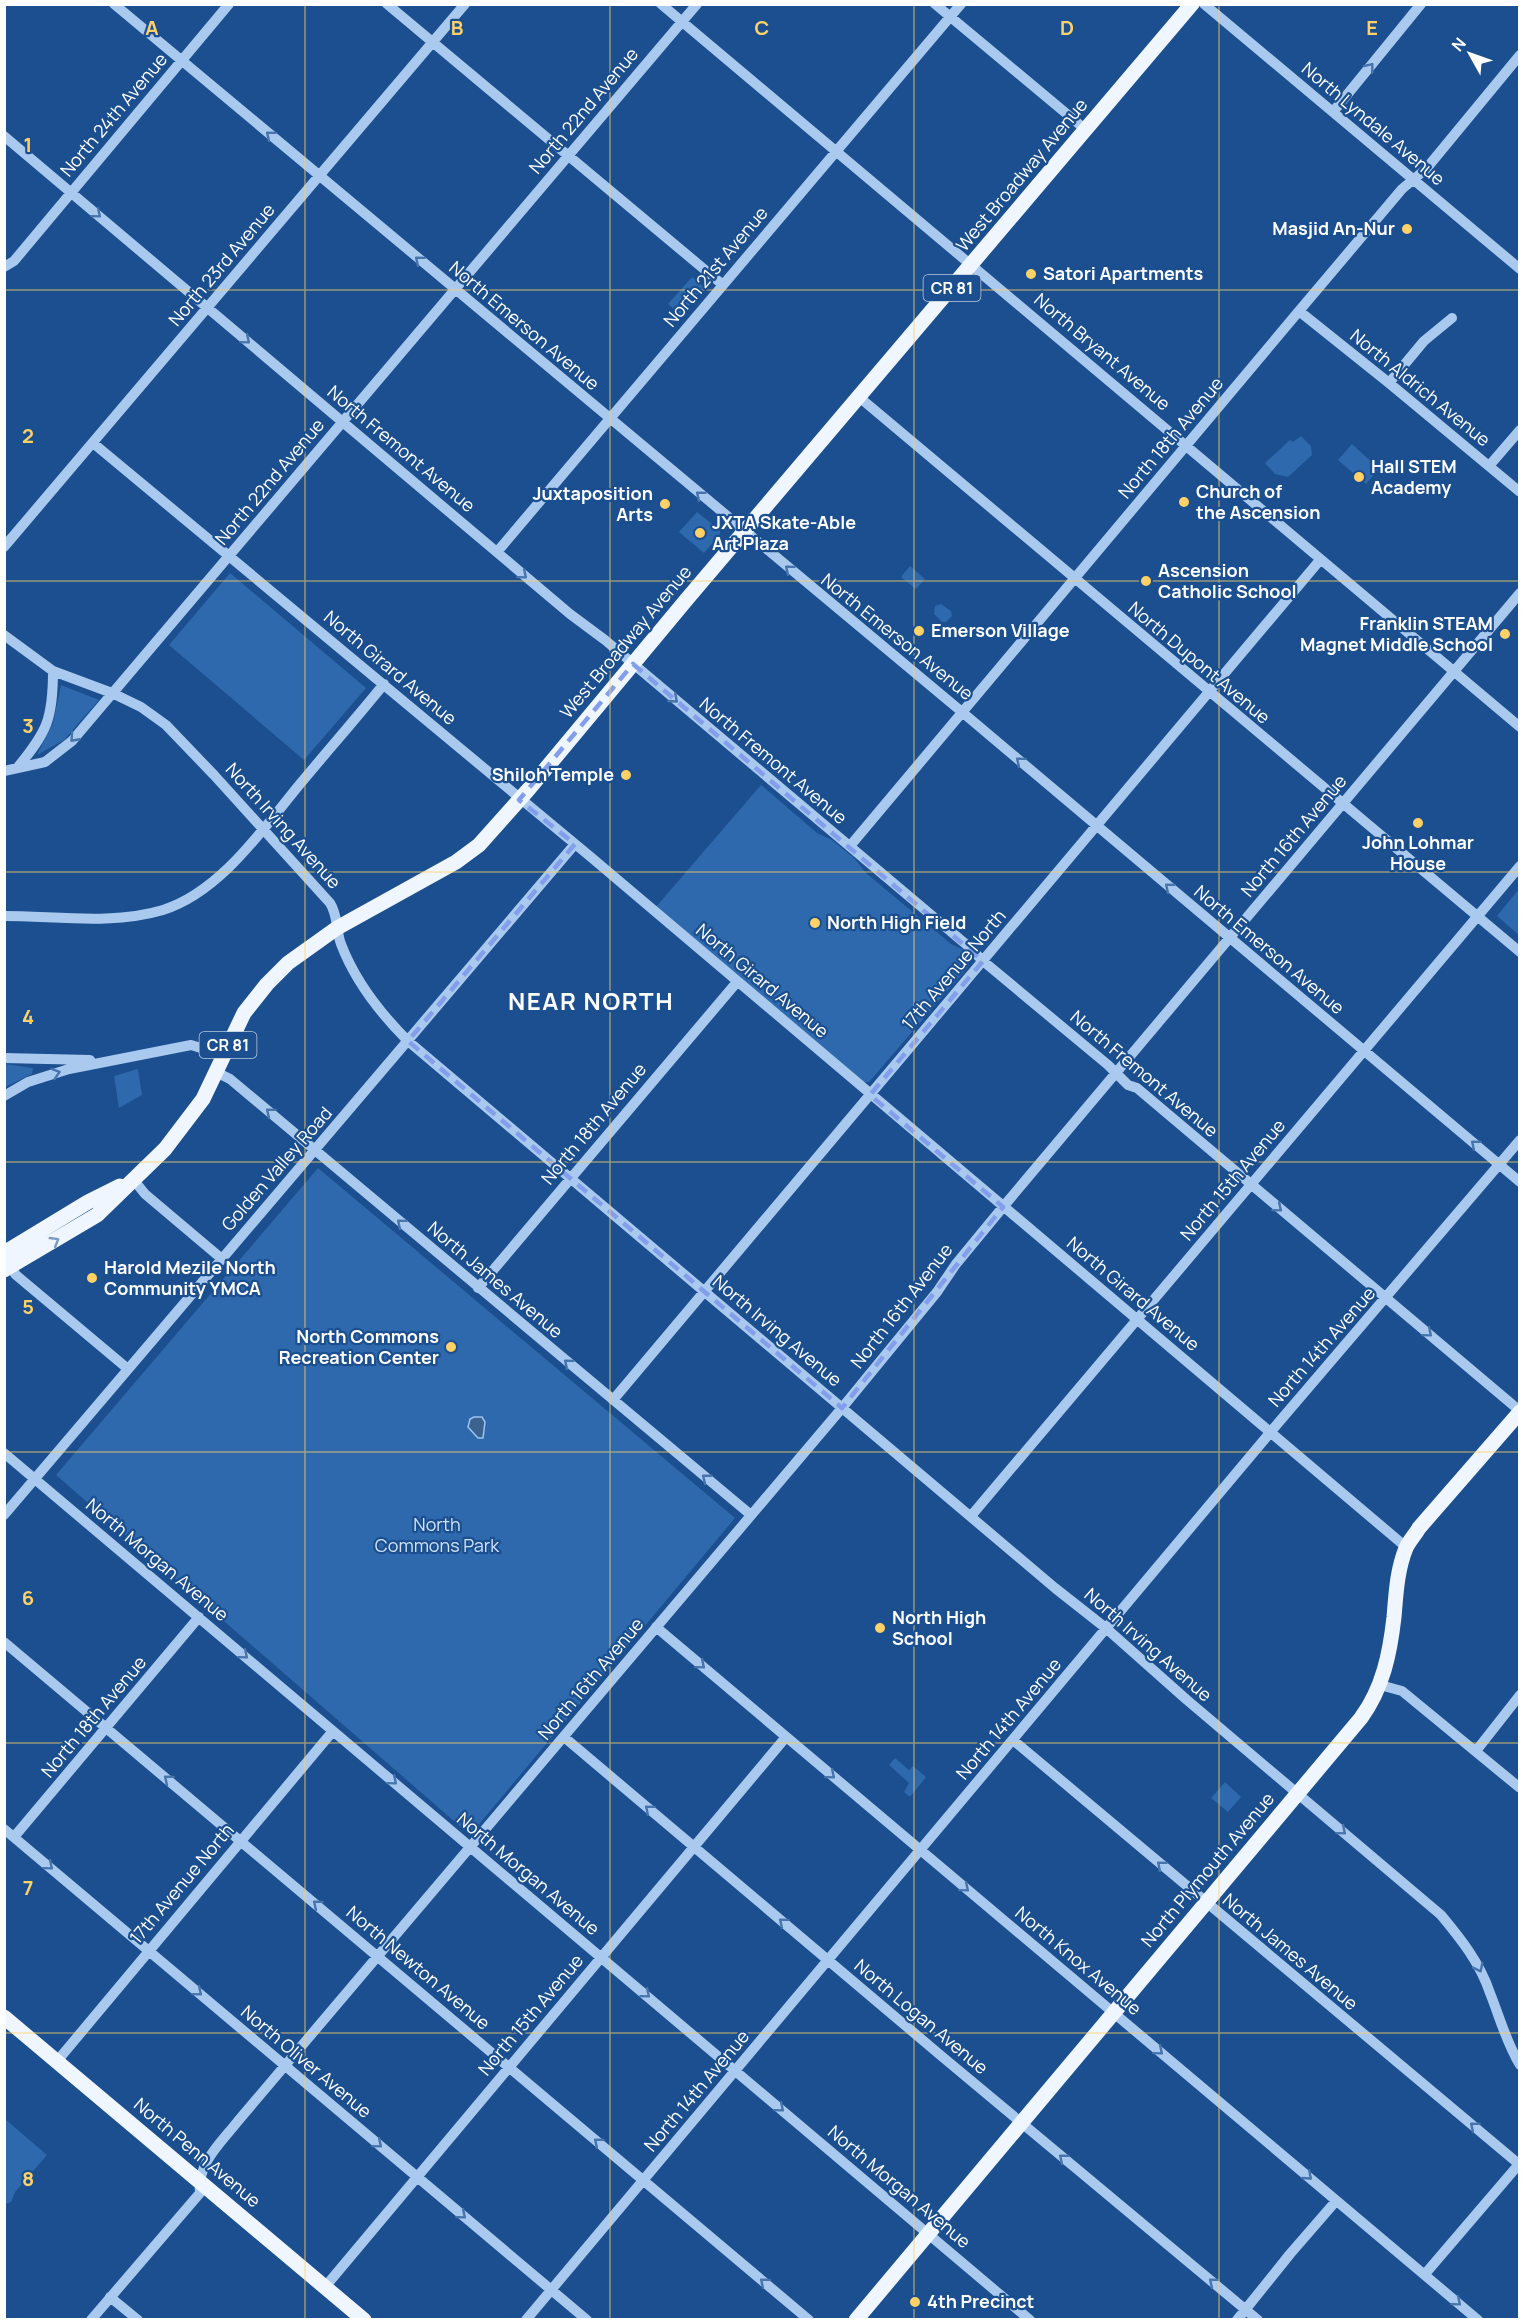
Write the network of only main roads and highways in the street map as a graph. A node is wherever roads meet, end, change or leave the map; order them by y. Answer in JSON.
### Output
{"nodes":[{"id":1,"x":1192,"y":4,"type":"edge"},
{"id":2,"x":6,"y":1264,"type":"edge"},
{"id":3,"x":1520,"y":1411,"type":"edge"},
{"id":4,"x":4,"y":2017,"type":"edge"},
{"id":5,"x":364,"y":2319,"type":"edge"},
{"id":6,"x":855,"y":2319,"type":"edge"}],
"edges":[{"from":1,"to":2,"type":"main road","name":"West Broadway Avenue","number":"CR 81"},
{"from":3,"to":6,"type":"main road","name":"North Plymouth Avenue"},
{"from":4,"to":5,"type":"main road","name":"North Penn Avenue"}]}
